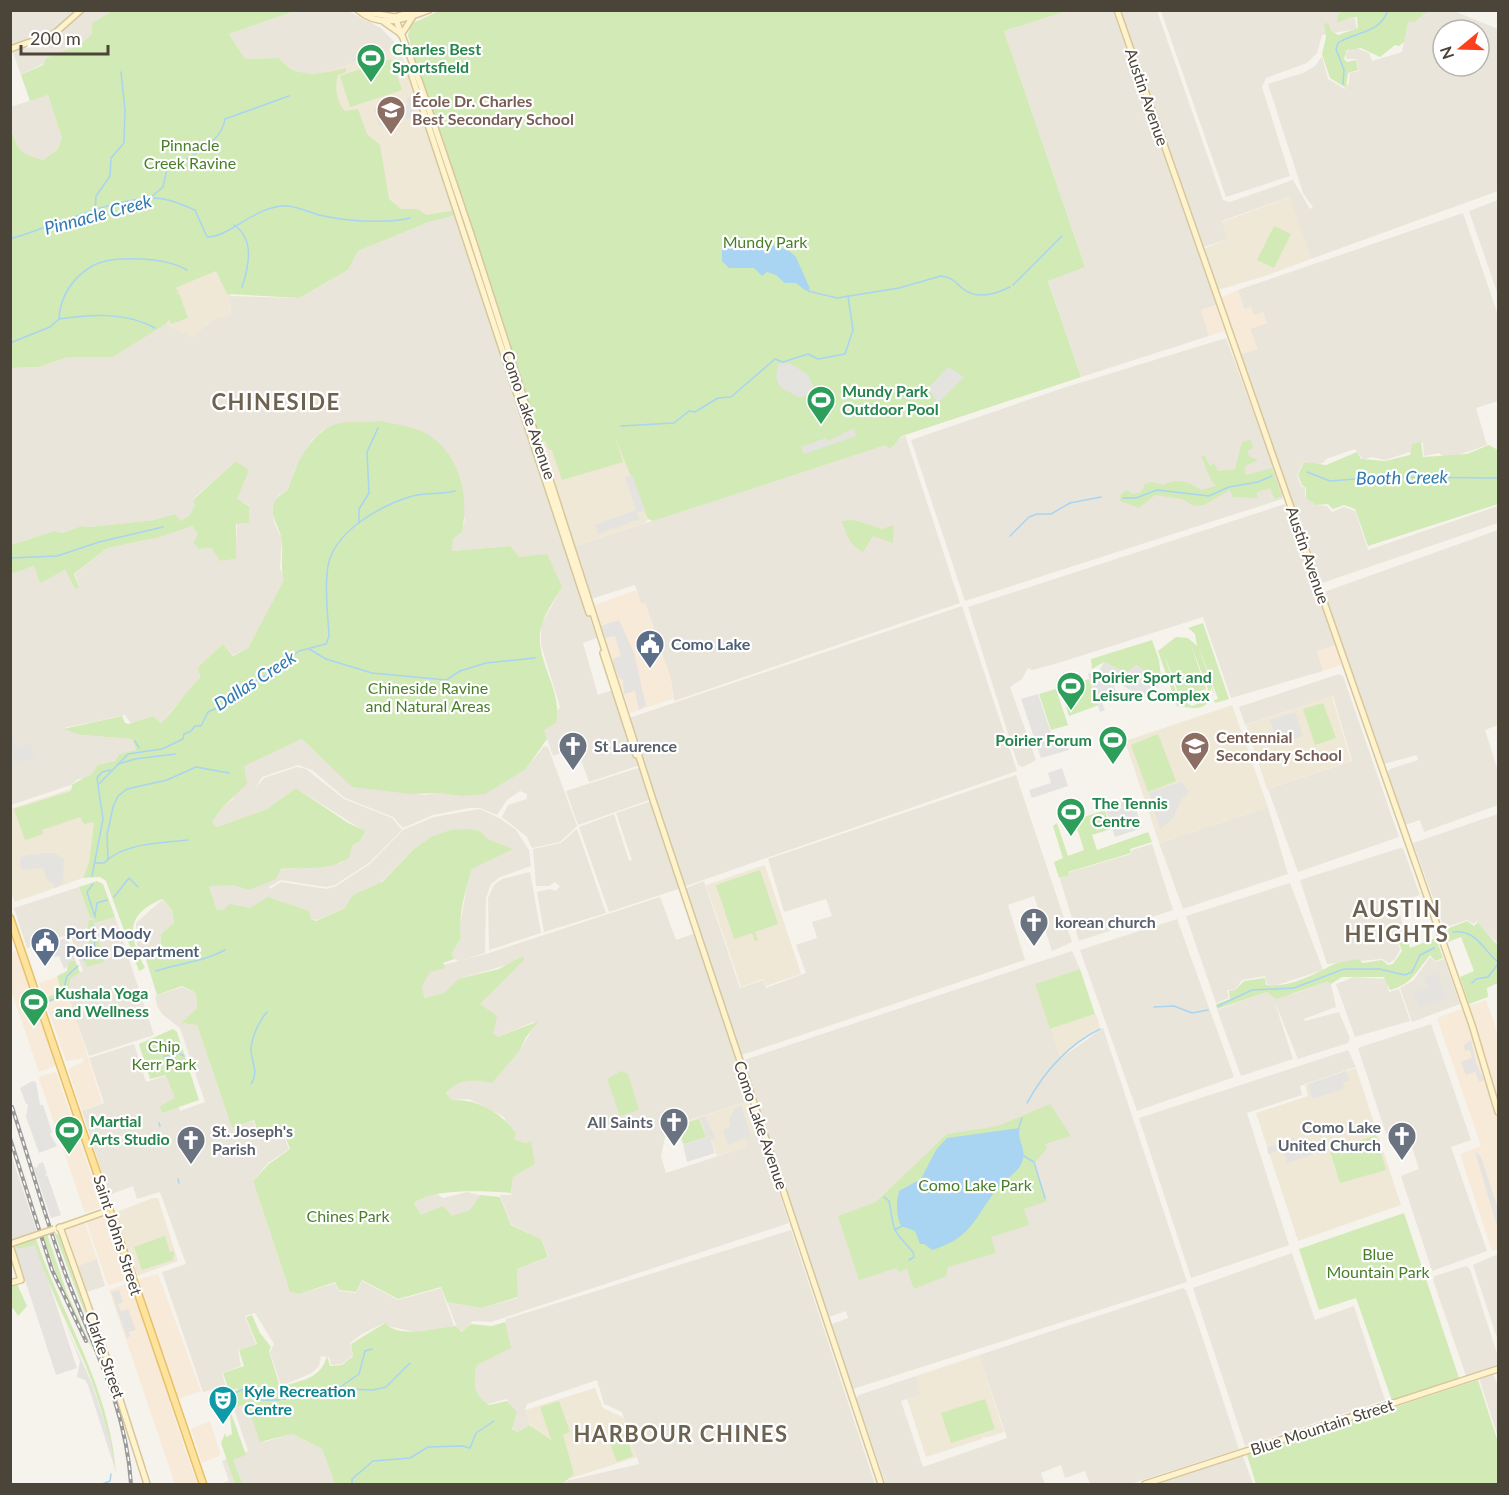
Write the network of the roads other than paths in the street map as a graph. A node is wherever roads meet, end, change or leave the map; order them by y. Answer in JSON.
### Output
{"nodes":[{"id":1,"x":81,"y":10,"type":"edge"},
{"id":2,"x":386,"y":10,"type":"edge"},
{"id":3,"x":429,"y":10,"type":"edge"},
{"id":4,"x":1117,"y":10,"type":"edge"},
{"id":5,"x":358,"y":11,"type":"edge"},
{"id":6,"x":414,"y":14,"type":"edge"},
{"id":7,"x":382,"y":19,"type":"junction"},
{"id":8,"x":395,"y":19,"type":"junction"},
{"id":9,"x":401,"y":35,"type":"junction"},
{"id":10,"x":10,"y":49,"type":"edge"},
{"id":11,"x":10,"y":918,"type":"edge"},
{"id":12,"x":1498,"y":1101,"type":"edge"},
{"id":13,"x":1498,"y":1112,"type":"edge"},
{"id":14,"x":110,"y":1210,"type":"junction"},
{"id":15,"x":57,"y":1228,"type":"junction"},
{"id":16,"x":10,"y":1245,"type":"edge"},
{"id":17,"x":10,"y":1283,"type":"edge"},
{"id":18,"x":1498,"y":1369,"type":"edge"},
{"id":19,"x":147,"y":1485,"type":"edge"},
{"id":20,"x":203,"y":1485,"type":"edge"},
{"id":21,"x":881,"y":1485,"type":"edge"},
{"id":22,"x":1145,"y":1485,"type":"edge"}],
"edges":[{"from":1,"to":10,"type":"main road"},
{"from":2,"to":7,"type":"main road"},
{"from":3,"to":6,"type":"main road"},
{"from":4,"to":12,"type":"main road","name":"Austin Avenue"},
{"from":5,"to":7,"type":"main road"},
{"from":6,"to":8,"type":"main road"},
{"from":6,"to":9,"type":"main road"},
{"from":7,"to":8,"type":"main road"},
{"from":7,"to":9,"type":"main road"},
{"from":8,"to":9,"type":"main road","name":"Como Lake Avenue"},
{"from":9,"to":21,"type":"main road","name":"Como Lake Avenue"},
{"from":11,"to":14,"type":"main road","name":"Saint Johns Street"},
{"from":12,"to":13,"type":"main road","name":"Austin Avenue"},
{"from":14,"to":15,"type":"main road"},
{"from":14,"to":20,"type":"main road","name":"Saint Johns Street"},
{"from":15,"to":16,"type":"main road","bridge":true},
{"from":15,"to":19,"type":"main road","name":"Clarke Street"},
{"from":16,"to":17,"type":"main road"},
{"from":18,"to":22,"type":"main road","name":"Blue Mountain Street"}]}
